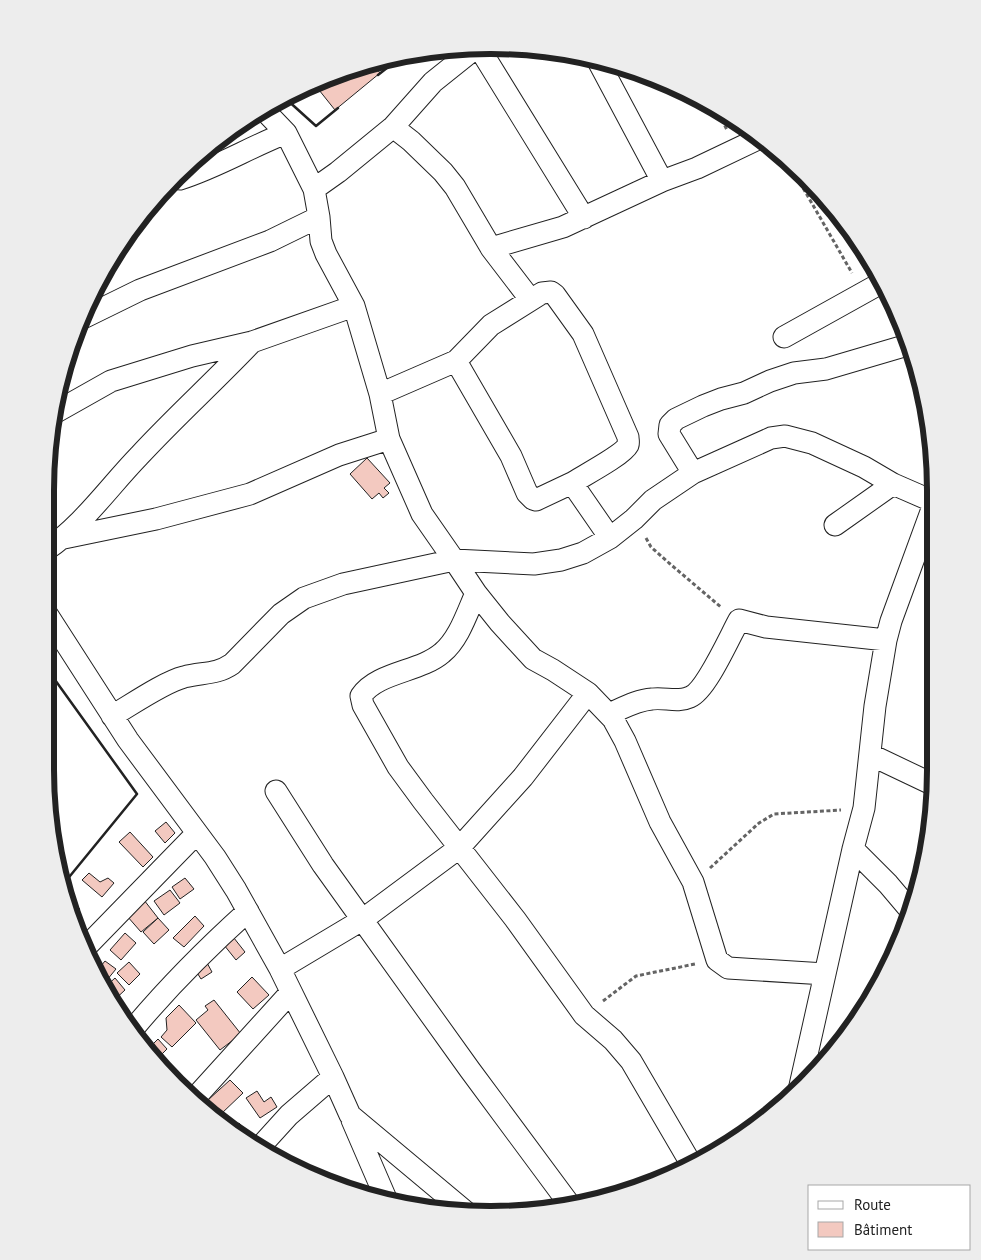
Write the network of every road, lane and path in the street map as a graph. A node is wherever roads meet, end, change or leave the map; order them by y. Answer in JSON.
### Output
{"nodes":[{"id":1,"x":483,"y":54,"type":"edge"},
{"id":2,"x":467,"y":55,"type":"edge"},
{"id":3,"x":602,"y":69,"type":"edge"},
{"id":4,"x":268,"y":115,"type":"edge"},
{"id":5,"x":393,"y":126,"type":"junction"},
{"id":6,"x":286,"y":133,"type":"junction"},
{"id":7,"x":753,"y":142,"type":"edge"},
{"id":8,"x":188,"y":176,"type":"edge"},
{"id":9,"x":662,"y":181,"type":"junction"},
{"id":10,"x":314,"y":189,"type":"junction"},
{"id":11,"x":808,"y":191,"type":"edge"},
{"id":12,"x":319,"y":217,"type":"junction"},
{"id":13,"x":584,"y":218,"type":"junction"},
{"id":14,"x":491,"y":248,"type":"junction"},
{"id":15,"x":872,"y":288,"type":"edge"},
{"id":16,"x":530,"y":299,"type":"junction"},
{"id":17,"x":354,"y":306,"type":"junction"},
{"id":18,"x":91,"y":314,"type":"edge"},
{"id":19,"x":784,"y":337,"type":"dead end"},
{"id":20,"x":252,"y":342,"type":"junction"},
{"id":21,"x":903,"y":346,"type":"edge"},
{"id":22,"x":456,"y":361,"type":"junction"},
{"id":23,"x":380,"y":394,"type":"junction"},
{"id":24,"x":61,"y":409,"type":"edge"},
{"id":25,"x":389,"y":439,"type":"junction"},
{"id":26,"x":693,"y":473,"type":"junction"},
{"id":27,"x":572,"y":483,"type":"junction"},
{"id":28,"x":893,"y":484,"type":"junction"},
{"id":29,"x":927,"y":500,"type":"edge"},
{"id":30,"x":634,"y":519,"type":"junction"},
{"id":31,"x":927,"y":523,"type":"edge"},
{"id":32,"x":836,"y":525,"type":"dead end"},
{"id":33,"x":64,"y":538,"type":"junction"},
{"id":34,"x":610,"y":538,"type":"junction"},
{"id":35,"x":54,"y":545,"type":"edge"},
{"id":36,"x":454,"y":560,"type":"junction"},
{"id":37,"x":476,"y":593,"type":"junction"},
{"id":38,"x":739,"y":620,"type":"junction"},
{"id":39,"x":54,"y":623,"type":"edge"},
{"id":40,"x":886,"y":640,"type":"junction"},
{"id":41,"x":588,"y":693,"type":"junction"},
{"id":42,"x":609,"y":714,"type":"junction"},
{"id":43,"x":112,"y":716,"type":"junction"},
{"id":44,"x":871,"y":755,"type":"junction"},
{"id":45,"x":927,"y":781,"type":"edge"},
{"id":46,"x":276,"y":791,"type":"dead end"},
{"id":47,"x":864,"y":808,"type":"junction"},
{"id":48,"x":197,"y":833,"type":"junction"},
{"id":49,"x":459,"y":848,"type":"junction"},
{"id":50,"x":853,"y":849,"type":"junction"},
{"id":51,"x":693,"y":882,"type":"junction"},
{"id":52,"x":906,"y":905,"type":"edge"},
{"id":53,"x":248,"y":911,"type":"junction"},
{"id":54,"x":362,"y":920,"type":"junction"},
{"id":55,"x":90,"y":943,"type":"edge"},
{"id":56,"x":717,"y":960,"type":"junction"},
{"id":57,"x":280,"y":969,"type":"junction"},
{"id":58,"x":825,"y":974,"type":"junction"},
{"id":59,"x":291,"y":992,"type":"junction"},
{"id":60,"x":584,"y":1015,"type":"junction"},
{"id":61,"x":136,"y":1025,"type":"edge"},
{"id":62,"x":803,"y":1074,"type":"edge"},
{"id":63,"x":333,"y":1076,"type":"junction"},
{"id":64,"x":199,"y":1094,"type":"edge"},
{"id":65,"x":350,"y":1115,"type":"junction"},
{"id":66,"x":264,"y":1143,"type":"edge"},
{"id":67,"x":688,"y":1159,"type":"edge"},
{"id":68,"x":383,"y":1193,"type":"edge"},
{"id":69,"x":567,"y":1200,"type":"edge"},
{"id":70,"x":457,"y":1205,"type":"edge"}],
"edges":[{"from":1,"to":13,"type":"street"},
{"from":2,"to":5,"type":"street"},
{"from":3,"to":9,"type":"street"},
{"from":4,"to":6,"type":"street"},
{"from":5,"to":10,"type":"street"},
{"from":5,"to":14,"type":"street"},
{"from":6,"to":8,"type":"street"},
{"from":6,"to":10,"type":"street"},
{"from":7,"to":9,"type":"street"},
{"from":9,"to":13,"type":"street"},
{"from":10,"to":12,"type":"street"},
{"from":11,"to":15,"type":"path"},
{"from":12,"to":17,"type":"street"},
{"from":12,"to":18,"type":"street"},
{"from":13,"to":14,"type":"street"},
{"from":14,"to":16,"type":"street"},
{"from":15,"to":19,"type":"street"},
{"from":16,"to":22,"type":"street"},
{"from":16,"to":27,"type":"street"},
{"from":17,"to":20,"type":"street"},
{"from":17,"to":23,"type":"street"},
{"from":20,"to":24,"type":"street"},
{"from":20,"to":33,"type":"street"},
{"from":21,"to":26,"type":"street"},
{"from":22,"to":23,"type":"street"},
{"from":22,"to":27,"type":"street"},
{"from":23,"to":25,"type":"street"},
{"from":25,"to":33,"type":"street"},
{"from":25,"to":36,"type":"street"},
{"from":26,"to":28,"type":"street"},
{"from":26,"to":30,"type":"street"},
{"from":27,"to":34,"type":"street"},
{"from":28,"to":29,"type":"street"},
{"from":28,"to":32,"type":"street"},
{"from":30,"to":34,"type":"street"},
{"from":30,"to":38,"type":"path"},
{"from":31,"to":40,"type":"street"},
{"from":33,"to":35,"type":"street"},
{"from":34,"to":36,"type":"street"},
{"from":36,"to":37,"type":"street"},
{"from":36,"to":43,"type":"street"},
{"from":37,"to":41,"type":"street"},
{"from":37,"to":49,"type":"street"},
{"from":38,"to":40,"type":"street"},
{"from":38,"to":42,"type":"street"},
{"from":39,"to":43,"type":"street"},
{"from":40,"to":44,"type":"street"},
{"from":41,"to":42,"type":"street"},
{"from":41,"to":49,"type":"street"},
{"from":42,"to":51,"type":"street"},
{"from":43,"to":48,"type":"street"},
{"from":44,"to":45,"type":"street"},
{"from":44,"to":47,"type":"street"},
{"from":46,"to":54,"type":"street"},
{"from":47,"to":50,"type":"street"},
{"from":47,"to":51,"type":"path"},
{"from":48,"to":53,"type":"street"},
{"from":48,"to":55,"type":"street"},
{"from":49,"to":54,"type":"street"},
{"from":49,"to":60,"type":"street"},
{"from":50,"to":52,"type":"street"},
{"from":50,"to":58,"type":"street"},
{"from":51,"to":56,"type":"street"},
{"from":53,"to":57,"type":"street"},
{"from":53,"to":61,"type":"street"},
{"from":54,"to":57,"type":"street"},
{"from":54,"to":69,"type":"street"},
{"from":56,"to":58,"type":"street"},
{"from":56,"to":60,"type":"path"},
{"from":57,"to":59,"type":"street"},
{"from":58,"to":62,"type":"street"},
{"from":59,"to":63,"type":"street"},
{"from":59,"to":64,"type":"street"},
{"from":60,"to":67,"type":"street"},
{"from":63,"to":65,"type":"street"},
{"from":63,"to":66,"type":"street"},
{"from":65,"to":68,"type":"street"},
{"from":65,"to":70,"type":"street"}]}
